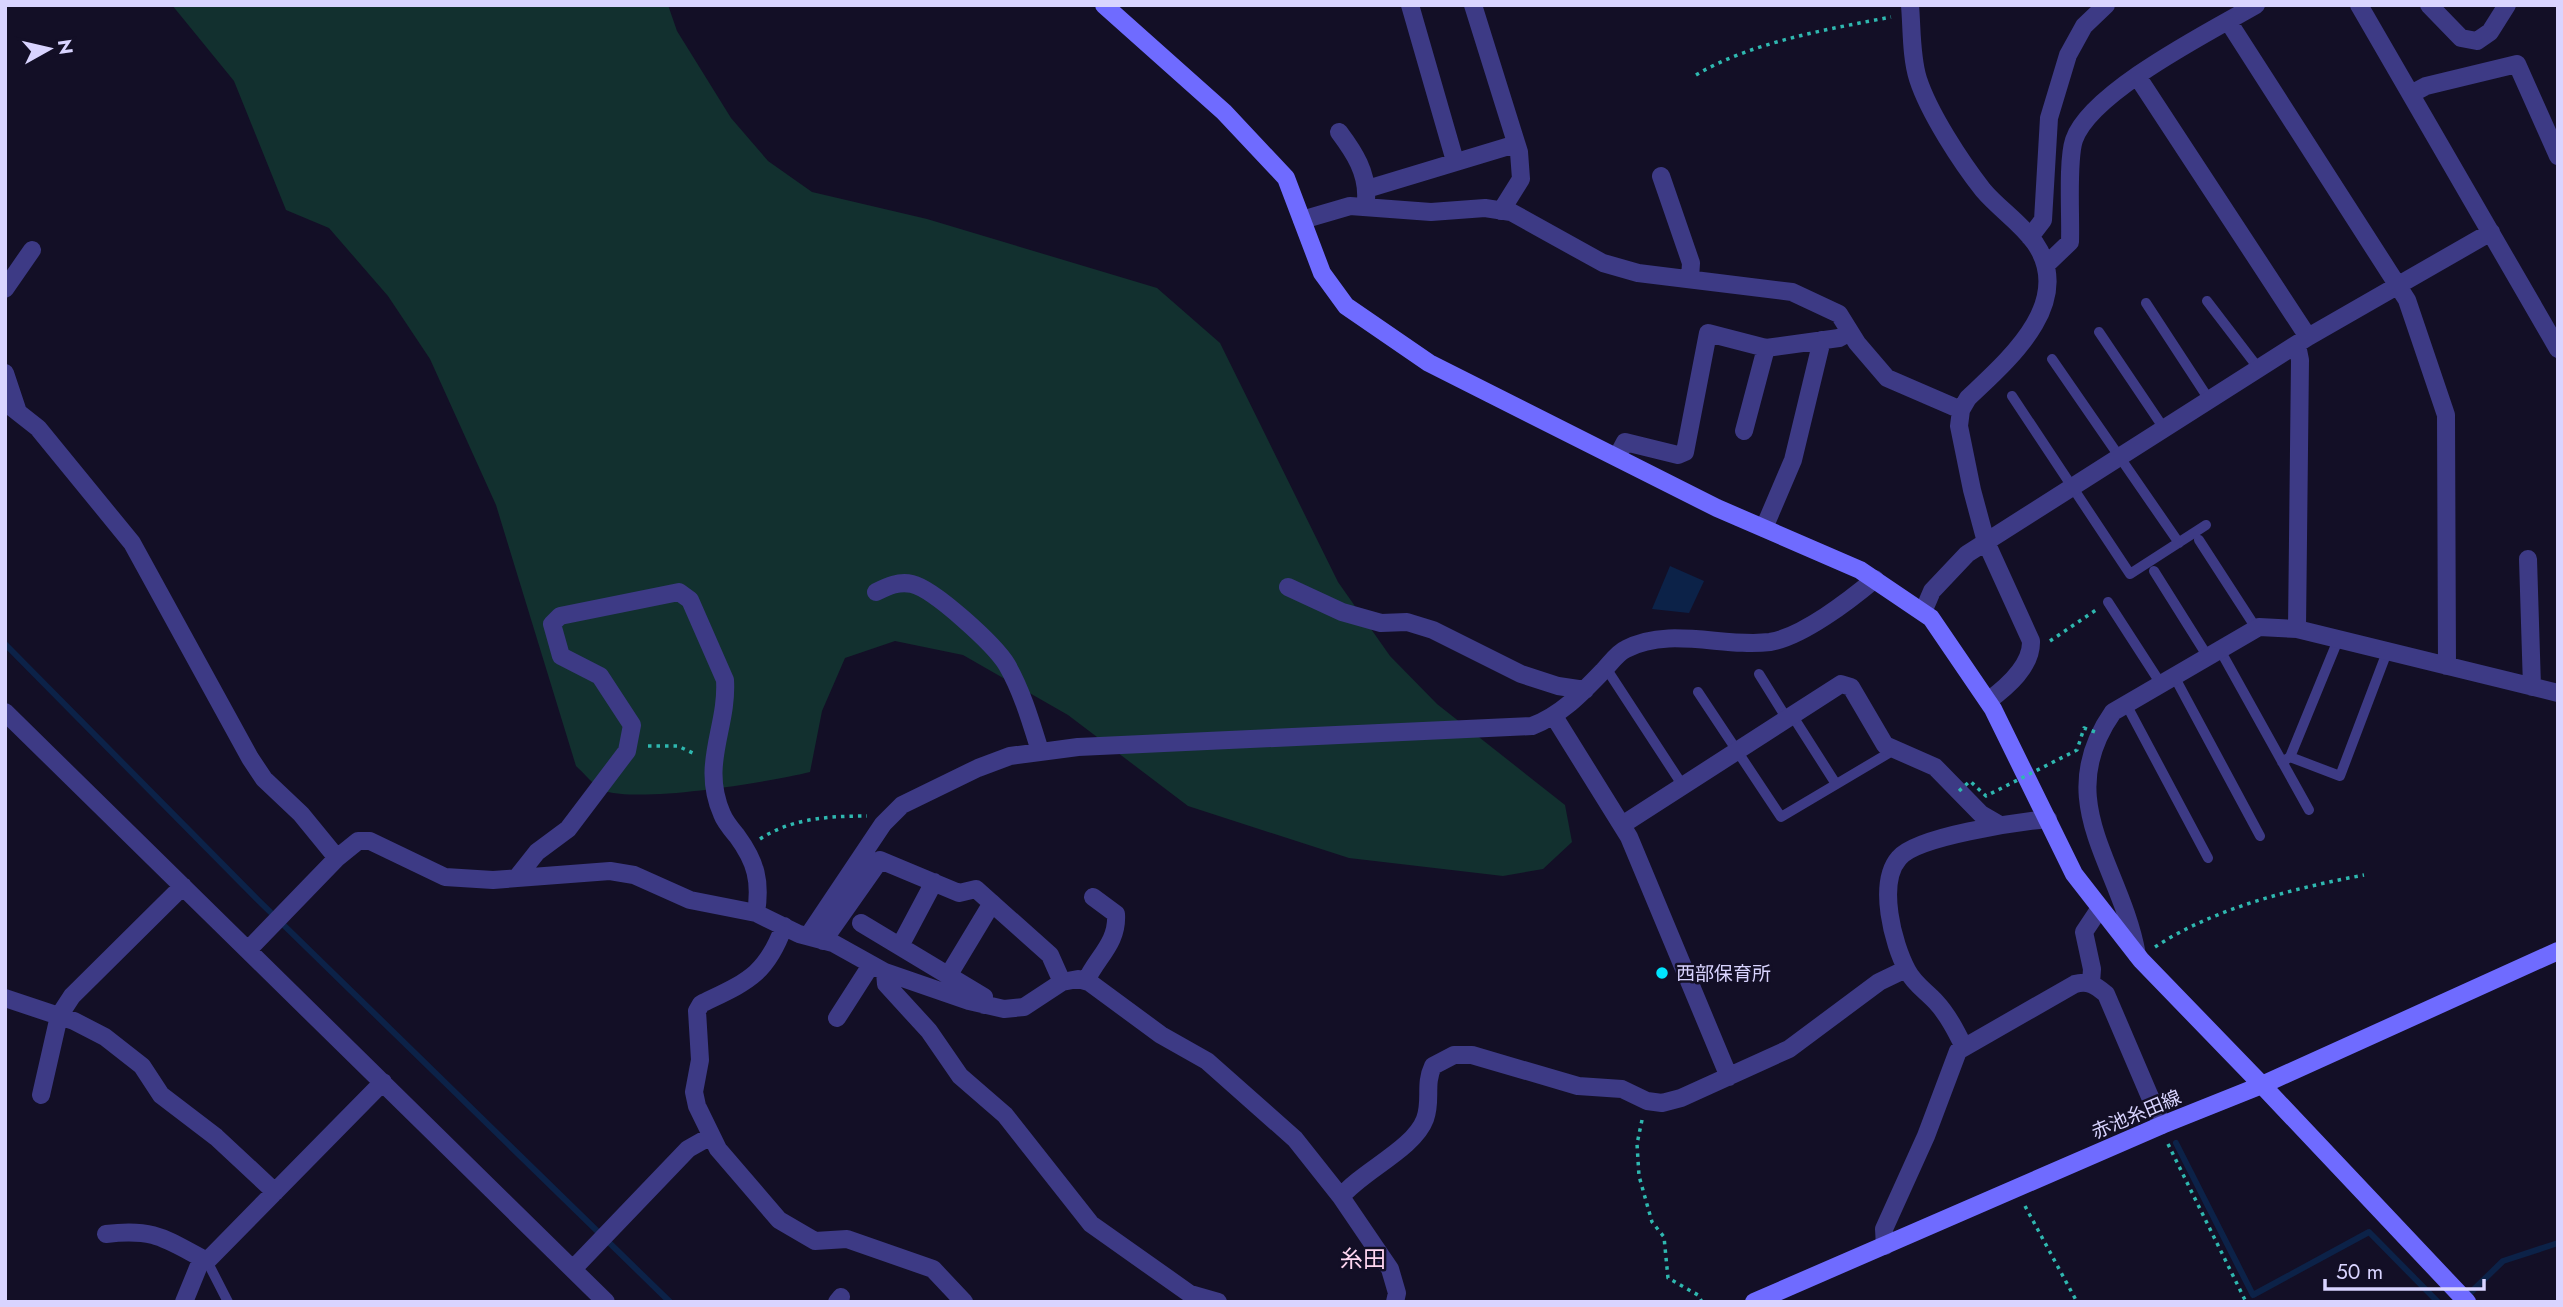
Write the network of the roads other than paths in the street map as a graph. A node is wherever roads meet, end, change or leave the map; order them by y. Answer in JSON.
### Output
{"nodes":[{"id":1,"x":1104,"y":5,"type":"edge"},
{"id":2,"x":1410,"y":5,"type":"edge"},
{"id":3,"x":1473,"y":5,"type":"edge"},
{"id":4,"x":2106,"y":5,"type":"edge"},
{"id":5,"x":2256,"y":5,"type":"edge"},
{"id":6,"x":2359,"y":5,"type":"edge"},
{"id":7,"x":2429,"y":5,"type":"edge"},
{"id":8,"x":2507,"y":5,"type":"edge"},
{"id":9,"x":1910,"y":9,"type":"edge"},
{"id":10,"x":2228,"y":21,"type":"junction"},
{"id":11,"x":2137,"y":76,"type":"junction"},
{"id":12,"x":2411,"y":94,"type":"junction"},
{"id":13,"x":1339,"y":132,"type":"dead end"},
{"id":14,"x":1516,"y":144,"type":"junction"},
{"id":15,"x":2558,"y":156,"type":"edge"},
{"id":16,"x":1455,"y":161,"type":"junction"},
{"id":17,"x":1661,"y":176,"type":"dead end"},
{"id":18,"x":1366,"y":198,"type":"junction"},
{"id":19,"x":1502,"y":211,"type":"junction"},
{"id":20,"x":1302,"y":220,"type":"junction"},
{"id":21,"x":2491,"y":232,"type":"junction"},
{"id":22,"x":2030,"y":237,"type":"junction"},
{"id":23,"x":32,"y":250,"type":"dead end"},
{"id":24,"x":2046,"y":265,"type":"junction"},
{"id":25,"x":1690,"y":279,"type":"junction"},
{"id":26,"x":2399,"y":286,"type":"junction"},
{"id":27,"x":5,"y":289,"type":"edge"},
{"id":28,"x":2207,"y":301,"type":"dead end"},
{"id":29,"x":2146,"y":303,"type":"dead end"},
{"id":30,"x":1850,"y":332,"type":"junction"},
{"id":31,"x":2099,"y":332,"type":"dead end"},
{"id":32,"x":1822,"y":341,"type":"junction"},
{"id":33,"x":2302,"y":341,"type":"junction"},
{"id":34,"x":1766,"y":348,"type":"junction"},
{"id":35,"x":2558,"y":349,"type":"edge"},
{"id":36,"x":2052,"y":359,"type":"dead end"},
{"id":37,"x":2259,"y":369,"type":"junction"},
{"id":38,"x":5,"y":373,"type":"edge"},
{"id":39,"x":2012,"y":396,"type":"dead end"},
{"id":40,"x":2210,"y":401,"type":"junction"},
{"id":41,"x":11,"y":405,"type":"edge"},
{"id":42,"x":1961,"y":410,"type":"junction"},
{"id":43,"x":2165,"y":430,"type":"junction"},
{"id":44,"x":1744,"y":431,"type":"dead end"},
{"id":45,"x":1617,"y":457,"type":"junction"},
{"id":46,"x":2120,"y":458,"type":"junction"},
{"id":47,"x":2073,"y":488,"type":"junction"},
{"id":48,"x":2206,"y":525,"type":"dead end"},
{"id":49,"x":1763,"y":528,"type":"junction"},
{"id":50,"x":2199,"y":540,"type":"dead end"},
{"id":51,"x":1986,"y":542,"type":"junction"},
{"id":52,"x":2179,"y":543,"type":"junction"},
{"id":53,"x":2528,"y":559,"type":"dead end"},
{"id":54,"x":2154,"y":571,"type":"dead end"},
{"id":55,"x":1875,"y":579,"type":"junction"},
{"id":56,"x":1288,"y":587,"type":"dead end"},
{"id":57,"x":876,"y":592,"type":"dead end"},
{"id":58,"x":2108,"y":602,"type":"dead end"},
{"id":59,"x":1923,"y":612,"type":"junction"},
{"id":60,"x":2256,"y":628,"type":"junction"},
{"id":61,"x":2297,"y":629,"type":"junction"},
{"id":62,"x":2338,"y":640,"type":"junction"},
{"id":63,"x":2387,"y":652,"type":"junction"},
{"id":64,"x":2214,"y":653,"type":"junction"},
{"id":65,"x":2447,"y":666,"type":"junction"},
{"id":66,"x":1606,"y":668,"type":"junction"},
{"id":67,"x":1759,"y":674,"type":"dead end"},
{"id":68,"x":2168,"y":680,"type":"junction"},
{"id":69,"x":2532,"y":687,"type":"junction"},
{"id":70,"x":1585,"y":690,"type":"junction"},
{"id":71,"x":1698,"y":692,"type":"dead end"},
{"id":72,"x":2558,"y":693,"type":"edge"},
{"id":73,"x":1988,"y":701,"type":"junction"},
{"id":74,"x":2126,"y":704,"type":"junction"},
{"id":75,"x":5,"y":712,"type":"edge"},
{"id":76,"x":1790,"y":717,"type":"junction"},
{"id":77,"x":1555,"y":718,"type":"junction"},
{"id":78,"x":1738,"y":750,"type":"junction"},
{"id":79,"x":1894,"y":750,"type":"junction"},
{"id":80,"x":1040,"y":751,"type":"junction"},
{"id":81,"x":2286,"y":759,"type":"junction"},
{"id":82,"x":1836,"y":784,"type":"junction"},
{"id":83,"x":1683,"y":786,"type":"junction"},
{"id":84,"x":2309,"y":810,"type":"dead end"},
{"id":85,"x":2048,"y":819,"type":"junction"},
{"id":86,"x":1622,"y":825,"type":"junction"},
{"id":87,"x":2000,"y":825,"type":"junction"},
{"id":88,"x":2260,"y":836,"type":"dead end"},
{"id":89,"x":337,"y":858,"type":"junction"},
{"id":90,"x":2208,"y":858,"type":"dead end"},
{"id":91,"x":518,"y":876,"type":"junction"},
{"id":92,"x":934,"y":882,"type":"junction"},
{"id":93,"x":183,"y":886,"type":"junction"},
{"id":94,"x":1093,"y":897,"type":"dead end"},
{"id":95,"x":992,"y":903,"type":"junction"},
{"id":96,"x":2100,"y":908,"type":"junction"},
{"id":97,"x":756,"y":913,"type":"junction"},
{"id":98,"x":861,"y":923,"type":"dead end"},
{"id":99,"x":784,"y":926,"type":"junction"},
{"id":100,"x":816,"y":939,"type":"junction"},
{"id":101,"x":900,"y":946,"type":"junction"},
{"id":102,"x":248,"y":950,"type":"junction"},
{"id":103,"x":2558,"y":951,"type":"edge"},
{"id":104,"x":2139,"y":957,"type":"junction"},
{"id":105,"x":878,"y":968,"type":"junction"},
{"id":106,"x":1906,"y":969,"type":"junction"},
{"id":107,"x":948,"y":976,"type":"junction"},
{"id":108,"x":1086,"y":981,"type":"junction"},
{"id":109,"x":1062,"y":982,"type":"junction"},
{"id":110,"x":2091,"y":983,"type":"junction"},
{"id":111,"x":5,"y":998,"type":"edge"},
{"id":112,"x":984,"y":1005,"type":"junction"},
{"id":113,"x":59,"y":1016,"type":"junction"},
{"id":114,"x":837,"y":1017,"type":"dead end"},
{"id":115,"x":1964,"y":1047,"type":"junction"},
{"id":116,"x":1728,"y":1077,"type":"junction"},
{"id":117,"x":383,"y":1082,"type":"junction"},
{"id":118,"x":2262,"y":1086,"type":"junction"},
{"id":119,"x":41,"y":1095,"type":"dead end"},
{"id":120,"x":2162,"y":1125,"type":"junction"},
{"id":121,"x":711,"y":1136,"type":"junction"},
{"id":122,"x":275,"y":1192,"type":"junction"},
{"id":123,"x":1341,"y":1197,"type":"junction"},
{"id":124,"x":106,"y":1234,"type":"dead end"},
{"id":125,"x":1885,"y":1247,"type":"junction"},
{"id":126,"x":204,"y":1259,"type":"junction"},
{"id":127,"x":573,"y":1269,"type":"junction"},
{"id":128,"x":184,"y":1302,"type":"edge"},
{"id":129,"x":228,"y":1302,"type":"edge"},
{"id":130,"x":606,"y":1302,"type":"edge"},
{"id":131,"x":964,"y":1302,"type":"edge"},
{"id":132,"x":1218,"y":1302,"type":"edge"},
{"id":133,"x":1395,"y":1302,"type":"edge"},
{"id":134,"x":1754,"y":1302,"type":"edge"},
{"id":135,"x":2467,"y":1302,"type":"edge"}],
"edges":[{"from":1,"to":20,"type":"street"},
{"from":2,"to":16,"type":"street"},
{"from":3,"to":14,"type":"street"},
{"from":4,"to":22,"type":"street"},
{"from":5,"to":10,"type":"street"},
{"from":6,"to":12,"type":"street"},
{"from":7,"to":8,"type":"street"},
{"from":9,"to":22,"type":"street"},
{"from":10,"to":11,"type":"street"},
{"from":10,"to":26,"type":"street"},
{"from":11,"to":24,"type":"street"},
{"from":11,"to":33,"type":"street"},
{"from":12,"to":15,"type":"street"},
{"from":12,"to":21,"type":"street"},
{"from":13,"to":18,"type":"street"},
{"from":14,"to":16,"type":"street"},
{"from":14,"to":19,"type":"street"},
{"from":16,"to":18,"type":"street"},
{"from":17,"to":25,"type":"street"},
{"from":18,"to":19,"type":"street"},
{"from":18,"to":20,"type":"street"},
{"from":19,"to":25,"type":"street"},
{"from":20,"to":45,"type":"street"},
{"from":21,"to":26,"type":"street"},
{"from":21,"to":35,"type":"street"},
{"from":22,"to":24,"type":"street"},
{"from":23,"to":27,"type":"street"},
{"from":24,"to":42,"type":"street"},
{"from":25,"to":30,"type":"street"},
{"from":26,"to":33,"type":"street"},
{"from":26,"to":65,"type":"street"},
{"from":28,"to":37,"type":"lane"},
{"from":29,"to":40,"type":"lane"},
{"from":30,"to":32,"type":"street"},
{"from":30,"to":42,"type":"street"},
{"from":31,"to":43,"type":"lane"},
{"from":32,"to":34,"type":"street"},
{"from":32,"to":49,"type":"street"},
{"from":33,"to":37,"type":"street"},
{"from":33,"to":61,"type":"street"},
{"from":34,"to":44,"type":"street"},
{"from":34,"to":45,"type":"street"},
{"from":36,"to":46,"type":"lane"},
{"from":37,"to":40,"type":"street"},
{"from":38,"to":41,"type":"street"},
{"from":39,"to":47,"type":"lane"},
{"from":40,"to":43,"type":"street"},
{"from":41,"to":89,"type":"street"},
{"from":42,"to":51,"type":"street"},
{"from":43,"to":46,"type":"street"},
{"from":45,"to":49,"type":"street"},
{"from":46,"to":47,"type":"street"},
{"from":46,"to":52,"type":"lane"},
{"from":47,"to":51,"type":"street"},
{"from":47,"to":52,"type":"lane"},
{"from":48,"to":52,"type":"lane"},
{"from":49,"to":55,"type":"street"},
{"from":50,"to":60,"type":"lane"},
{"from":51,"to":59,"type":"street"},
{"from":51,"to":73,"type":"street"},
{"from":53,"to":69,"type":"street"},
{"from":54,"to":64,"type":"lane"},
{"from":55,"to":59,"type":"street"},
{"from":55,"to":66,"type":"street"},
{"from":56,"to":70,"type":"street"},
{"from":57,"to":80,"type":"street"},
{"from":58,"to":68,"type":"lane"},
{"from":59,"to":73,"type":"street"},
{"from":60,"to":61,"type":"street"},
{"from":60,"to":64,"type":"street"},
{"from":61,"to":62,"type":"street"},
{"from":62,"to":63,"type":"street"},
{"from":62,"to":81,"type":"lane"},
{"from":63,"to":65,"type":"street"},
{"from":63,"to":81,"type":"lane"},
{"from":64,"to":68,"type":"street"},
{"from":64,"to":81,"type":"lane"},
{"from":65,"to":69,"type":"street"},
{"from":66,"to":70,"type":"street"},
{"from":66,"to":83,"type":"lane"},
{"from":67,"to":76,"type":"lane"},
{"from":68,"to":74,"type":"street"},
{"from":68,"to":88,"type":"lane"},
{"from":69,"to":72,"type":"street"},
{"from":70,"to":77,"type":"street"},
{"from":71,"to":78,"type":"lane"},
{"from":73,"to":85,"type":"street"},
{"from":74,"to":90,"type":"lane"},
{"from":74,"to":104,"type":"street"},
{"from":75,"to":93,"type":"street"},
{"from":76,"to":78,"type":"street"},
{"from":76,"to":79,"type":"street"},
{"from":76,"to":82,"type":"lane"},
{"from":77,"to":80,"type":"street"},
{"from":77,"to":86,"type":"street"},
{"from":78,"to":82,"type":"lane"},
{"from":78,"to":83,"type":"street"},
{"from":79,"to":82,"type":"lane"},
{"from":79,"to":87,"type":"street"},
{"from":80,"to":100,"type":"street"},
{"from":81,"to":84,"type":"lane"},
{"from":83,"to":86,"type":"street"},
{"from":85,"to":87,"type":"street"},
{"from":85,"to":96,"type":"street"},
{"from":86,"to":116,"type":"street"},
{"from":87,"to":106,"type":"street"},
{"from":89,"to":91,"type":"street"},
{"from":89,"to":102,"type":"street"},
{"from":91,"to":97,"type":"street"},
{"from":91,"to":97,"type":"street"},
{"from":92,"to":95,"type":"street"},
{"from":92,"to":100,"type":"street"},
{"from":92,"to":101,"type":"street"},
{"from":93,"to":102,"type":"street"},
{"from":93,"to":113,"type":"street"},
{"from":94,"to":108,"type":"street"},
{"from":95,"to":107,"type":"street"},
{"from":95,"to":109,"type":"street"},
{"from":96,"to":104,"type":"street"},
{"from":96,"to":110,"type":"street"},
{"from":97,"to":99,"type":"street"},
{"from":98,"to":101,"type":"street"},
{"from":99,"to":100,"type":"street"},
{"from":99,"to":121,"type":"street"},
{"from":100,"to":105,"type":"street"},
{"from":101,"to":107,"type":"street"},
{"from":102,"to":117,"type":"street"},
{"from":103,"to":118,"type":"street","name":"赤池糸田線"},
{"from":104,"to":118,"type":"street"},
{"from":105,"to":112,"type":"street"},
{"from":105,"to":114,"type":"street"},
{"from":105,"to":132,"type":"street"},
{"from":106,"to":115,"type":"street"},
{"from":106,"to":116,"type":"street"},
{"from":107,"to":112,"type":"street"},
{"from":108,"to":109,"type":"street"},
{"from":108,"to":123,"type":"street"},
{"from":109,"to":112,"type":"street"},
{"from":110,"to":115,"type":"street"},
{"from":110,"to":120,"type":"street"},
{"from":111,"to":113,"type":"street"},
{"from":113,"to":119,"type":"street"},
{"from":113,"to":122,"type":"street"},
{"from":115,"to":125,"type":"street"},
{"from":116,"to":123,"type":"street"},
{"from":117,"to":122,"type":"street"},
{"from":117,"to":127,"type":"street"},
{"from":118,"to":120,"type":"street","name":"赤池糸田線"},
{"from":118,"to":135,"type":"street"},
{"from":120,"to":125,"type":"street","name":"赤池糸田線"},
{"from":121,"to":127,"type":"street"},
{"from":121,"to":131,"type":"street"},
{"from":122,"to":126,"type":"street"},
{"from":123,"to":133,"type":"street"},
{"from":124,"to":126,"type":"street"},
{"from":125,"to":134,"type":"street","name":"赤池糸田線"},
{"from":126,"to":128,"type":"street"},
{"from":126,"to":129,"type":"lane"},
{"from":127,"to":130,"type":"street"}]}
